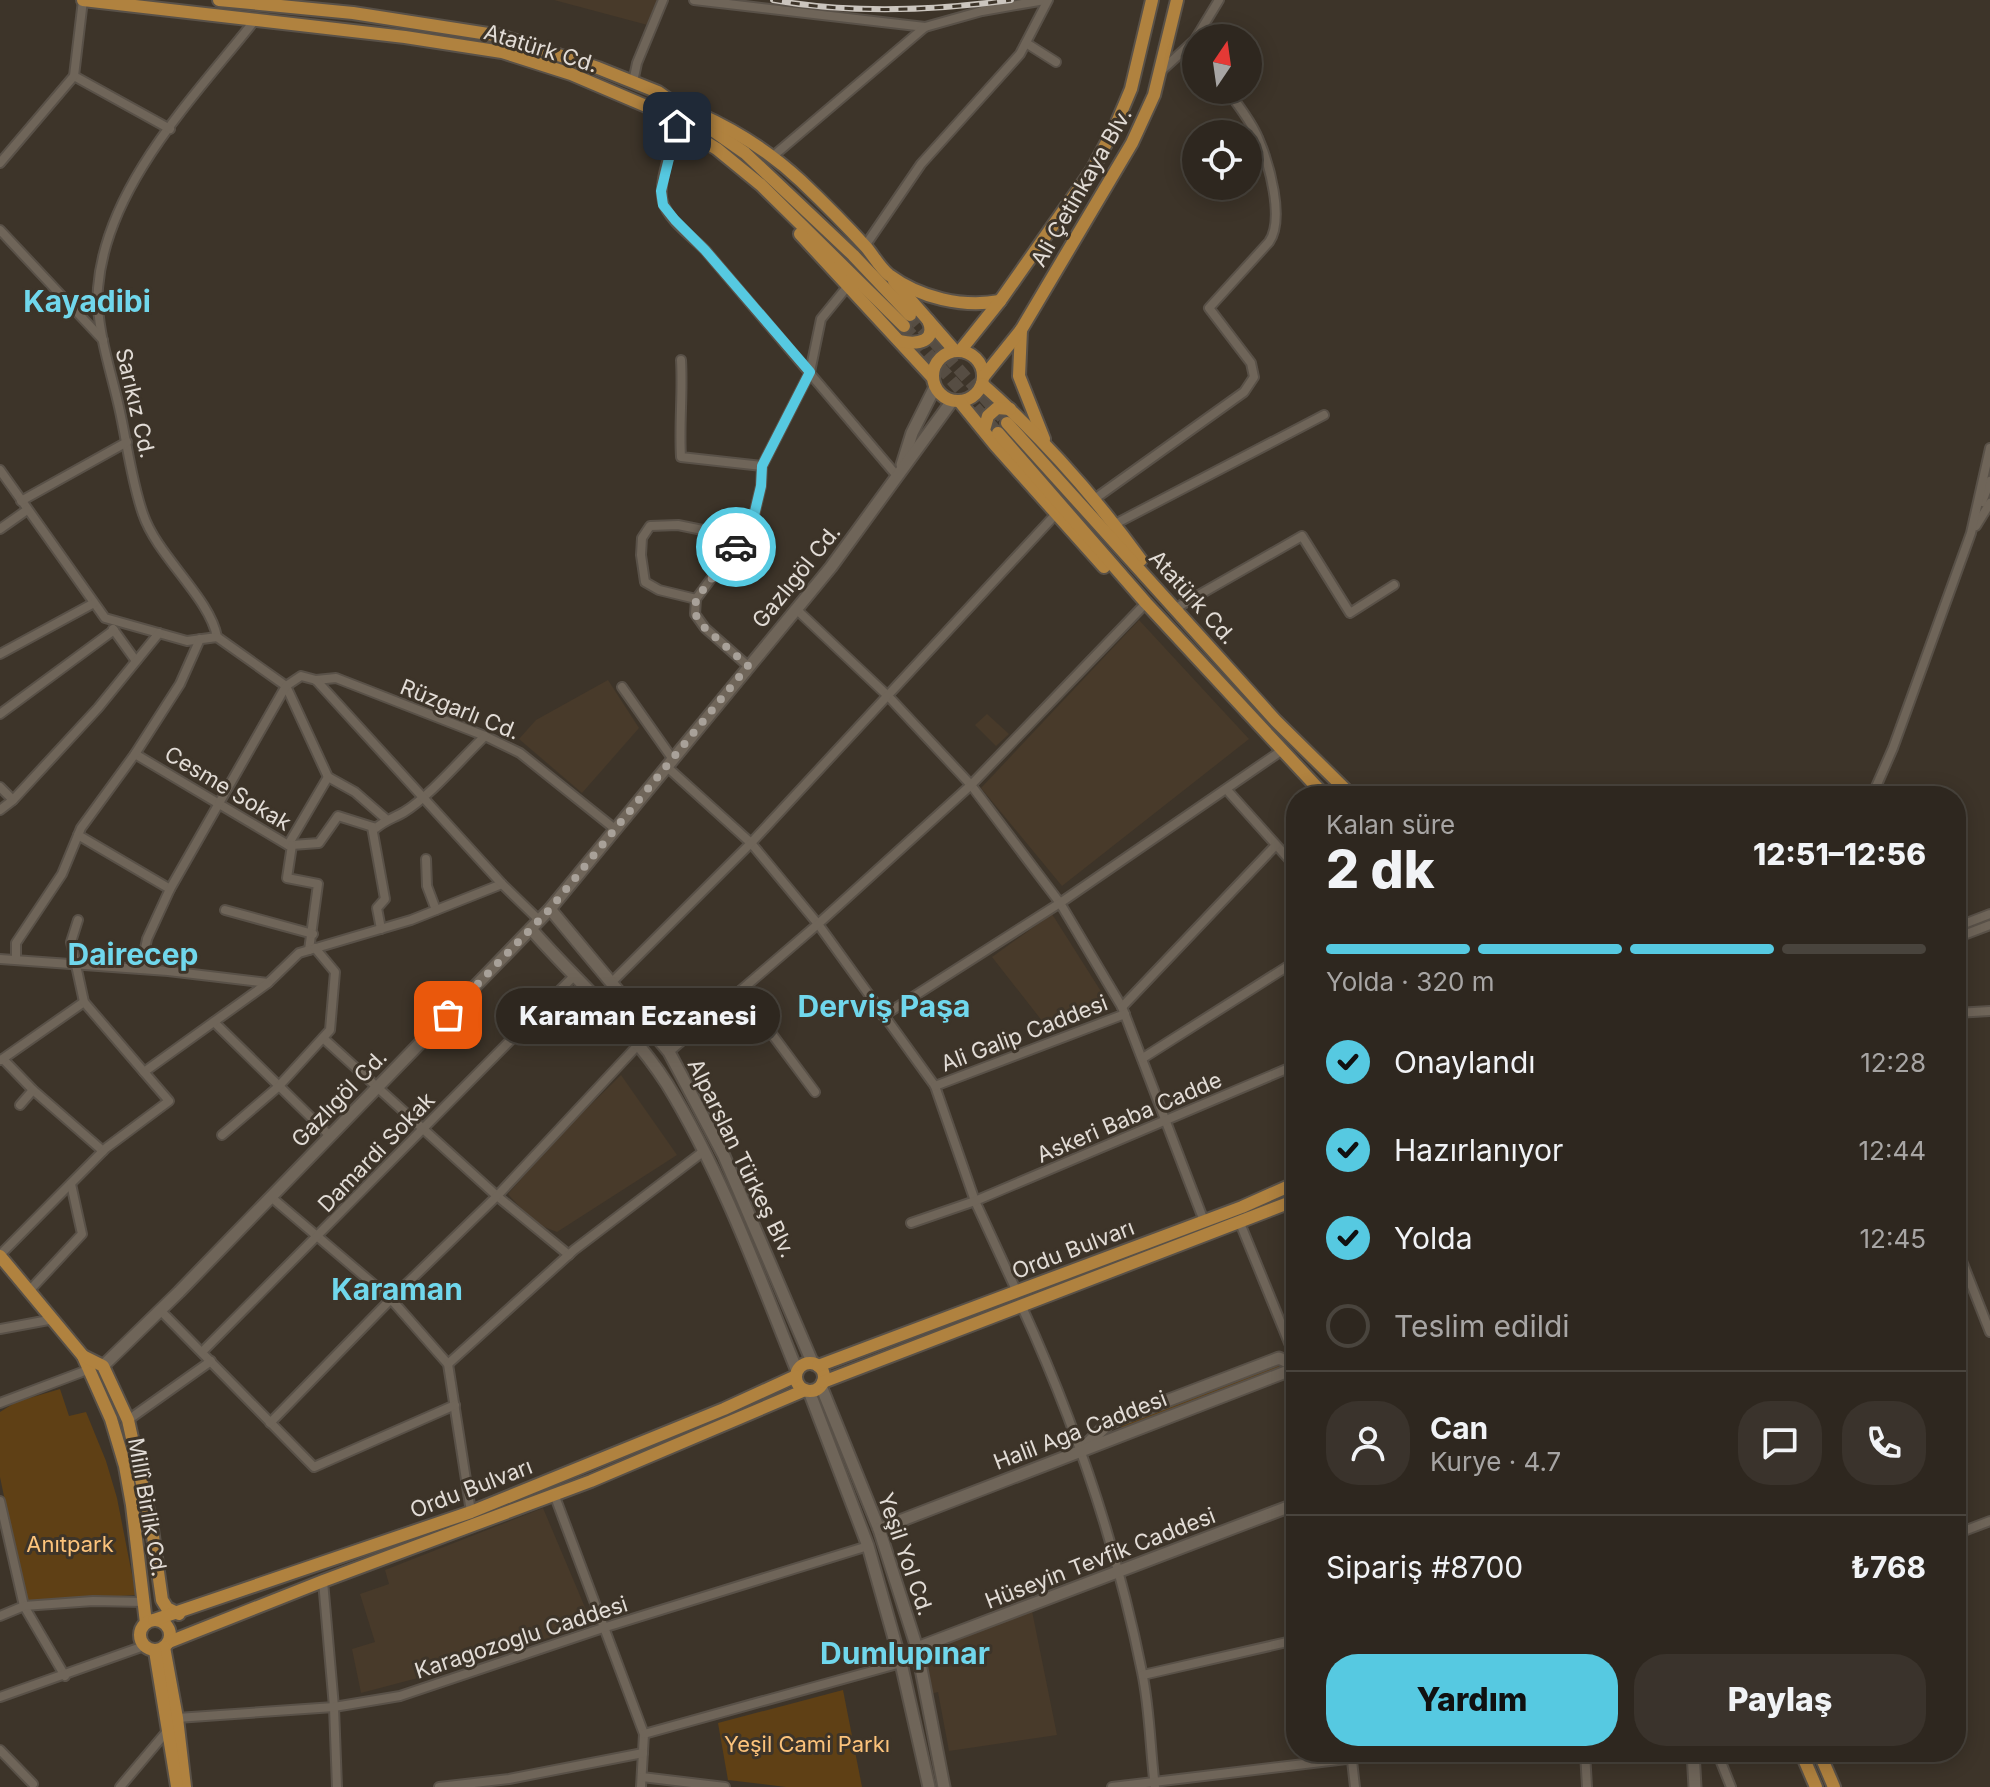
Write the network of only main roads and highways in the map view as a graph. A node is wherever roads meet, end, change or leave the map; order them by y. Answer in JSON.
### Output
{"nodes":[{"id":1,"x":83,"y":0,"type":"edge"},
{"id":2,"x":219,"y":0,"type":"edge"},
{"id":3,"x":1152,"y":0,"type":"edge"},
{"id":4,"x":1177,"y":0,"type":"edge"},
{"id":5,"x":674,"y":103,"type":"junction"},
{"id":6,"x":677,"y":126,"type":"junction"},
{"id":7,"x":889,"y":274,"type":"junction"},
{"id":8,"x":1000,"y":301,"type":"junction"},
{"id":9,"x":928,"y":319,"type":"junction"},
{"id":10,"x":1021,"y":330,"type":"junction"},
{"id":11,"x":900,"y":341,"type":"junction"},
{"id":12,"x":958,"y":351,"type":"junction"},
{"id":13,"x":983,"y":380,"type":"junction"},
{"id":14,"x":934,"y":382,"type":"junction"},
{"id":15,"x":956,"y":401,"type":"junction"},
{"id":16,"x":1010,"y":409,"type":"junction"},
{"id":17,"x":996,"y":429,"type":"junction"},
{"id":18,"x":1054,"y":455,"type":"junction"},
{"id":19,"x":1146,"y":603,"type":"junction"},
{"id":20,"x":1176,"y":608,"type":"junction"},
{"id":21,"x":1315,"y":786,"type":"edge"},
{"id":22,"x":1342,"y":786,"type":"edge"},
{"id":23,"x":1286,"y":1187,"type":"edge"},
{"id":24,"x":1286,"y":1204,"type":"edge"},
{"id":25,"x":0,"y":1255,"type":"edge"},
{"id":26,"x":816,"y":1365,"type":"junction"},
{"id":27,"x":96,"y":1367,"type":"junction"},
{"id":28,"x":797,"y":1374,"type":"junction"},
{"id":29,"x":814,"y":1387,"type":"junction"},
{"id":30,"x":179,"y":1614,"type":"junction"},
{"id":31,"x":150,"y":1622,"type":"junction"},
{"id":32,"x":158,"y":1646,"type":"junction"},
{"id":33,"x":1805,"y":1762,"type":"edge"},
{"id":34,"x":1823,"y":1762,"type":"edge"},
{"id":35,"x":177,"y":1787,"type":"edge"},
{"id":36,"x":185,"y":1787,"type":"edge"},
{"id":37,"x":1816,"y":1787,"type":"edge"},
{"id":38,"x":1834,"y":1787,"type":"edge"}],
"edges":[{"from":1,"to":6,"type":"main road","name":"Atatürk Cd."},
{"from":2,"to":5,"type":"main road","name":"Atatürk Cd."},
{"from":3,"to":8,"type":"main road","name":"Ali Çetinkaya Blv."},
{"from":4,"to":10,"type":"main road","name":"Ali Çetinkaya Blv."},
{"from":5,"to":6,"type":"main road","name":"Atatürk Cd."},
{"from":5,"to":7,"type":"main road"},
{"from":6,"to":11,"type":"main road"},
{"from":7,"to":8,"type":"main road"},
{"from":7,"to":9,"type":"main road"},
{"from":8,"to":12,"type":"main road","name":"Ali Çetinkaya Blv."},
{"from":9,"to":11,"type":"main road"},
{"from":9,"to":12,"type":"main road"},
{"from":10,"to":13,"type":"main road","name":"Ali Çetinkaya Blv."},
{"from":10,"to":18,"type":"main road"},
{"from":11,"to":14,"type":"main road"},
{"from":12,"to":13,"type":"main road"},
{"from":12,"to":14,"type":"main road"},
{"from":13,"to":15,"type":"main road"},
{"from":13,"to":16,"type":"main road"},
{"from":14,"to":15,"type":"main road"},
{"from":15,"to":17,"type":"main road"},
{"from":16,"to":17,"type":"main road"},
{"from":16,"to":18,"type":"main road"},
{"from":17,"to":19,"type":"main road","name":"Atatürk Cd."},
{"from":17,"to":19,"type":"main road"},
{"from":17,"to":20,"type":"main road","name":"Atatürk Cd."},
{"from":18,"to":20,"type":"main road"},
{"from":19,"to":21,"type":"main road","name":"Atatürk Cd."},
{"from":20,"to":22,"type":"main road","name":"Atatürk Cd."},
{"from":23,"to":26,"type":"main road","name":"Ordu Bulvarı"},
{"from":24,"to":29,"type":"main road","name":"Ordu Bulvarı"},
{"from":25,"to":27,"type":"main road","name":"Millî Birlik Cd."},
{"from":26,"to":28,"type":"main road","name":"Ordu Bulvarı"},
{"from":26,"to":29,"type":"main road"},
{"from":27,"to":30,"type":"main road","name":"Millî Birlik Cd."},
{"from":27,"to":31,"type":"main road","name":"Millî Birlik Cd."},
{"from":28,"to":29,"type":"main road"},
{"from":28,"to":30,"type":"main road","name":"Ordu Bulvarı"},
{"from":29,"to":32,"type":"main road","name":"Ordu Bulvarı"},
{"from":30,"to":31,"type":"main road","name":"Ordu Bulvarı"},
{"from":31,"to":32,"type":"main road","name":"Millî Birlik Cd."},
{"from":31,"to":32,"type":"main road"},
{"from":32,"to":35,"type":"main road"},
{"from":32,"to":36,"type":"main road"},
{"from":33,"to":37,"type":"main road"},
{"from":34,"to":38,"type":"main road"}]}
